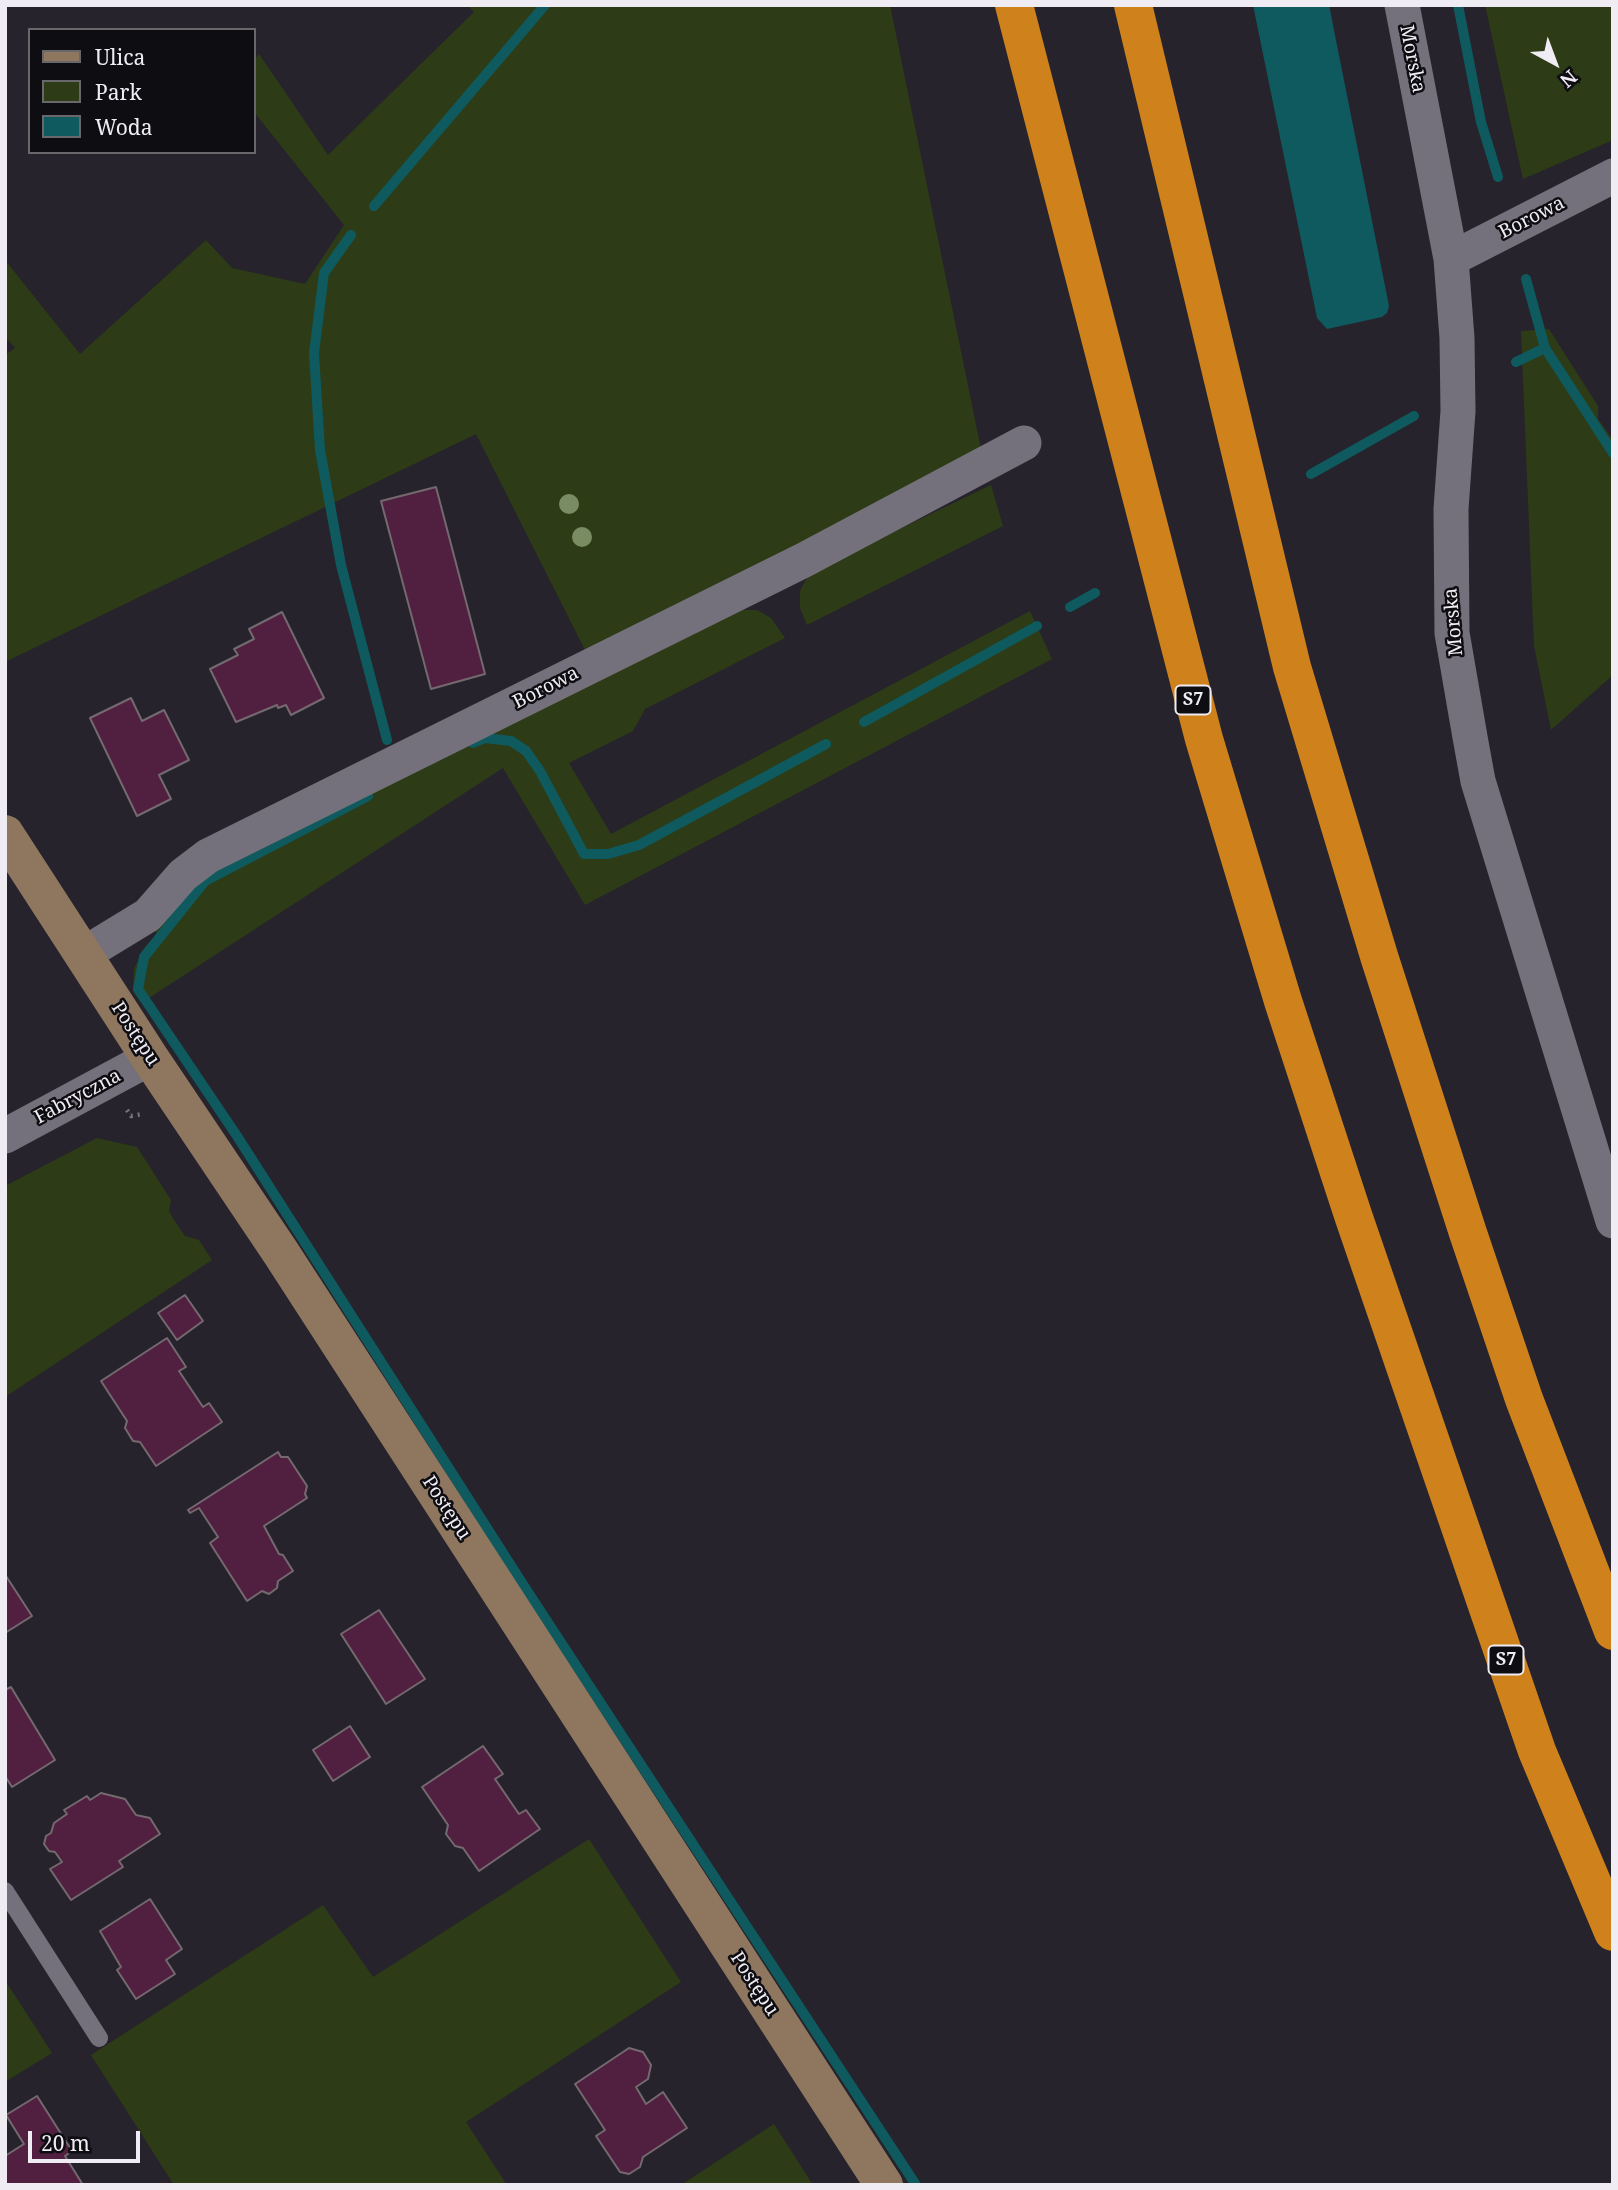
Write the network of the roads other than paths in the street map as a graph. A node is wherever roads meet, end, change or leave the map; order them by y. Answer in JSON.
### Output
{"nodes":[{"id":1,"x":1014,"y":5,"type":"edge"},
{"id":2,"x":1133,"y":5,"type":"edge"},
{"id":3,"x":1402,"y":5,"type":"edge"},
{"id":4,"x":1613,"y":176,"type":"edge"},
{"id":5,"x":1451,"y":259,"type":"junction"},
{"id":6,"x":1024,"y":443,"type":"dead end"},
{"id":7,"x":5,"y":834,"type":"edge"},
{"id":8,"x":85,"y":954,"type":"junction"},
{"id":9,"x":150,"y":1058,"type":"junction"},
{"id":10,"x":5,"y":1136,"type":"edge"},
{"id":11,"x":1613,"y":1221,"type":"edge"},
{"id":12,"x":1613,"y":1630,"type":"edge"},
{"id":13,"x":5,"y":1891,"type":"edge"},
{"id":14,"x":1613,"y":1932,"type":"edge"},
{"id":15,"x":99,"y":2038,"type":"dead end"},
{"id":16,"x":884,"y":2185,"type":"edge"}],
"edges":[{"from":1,"to":14,"type":"highway","number":"S7"},
{"from":2,"to":12,"type":"highway"},
{"from":3,"to":5,"type":"street","name":"Morska"},
{"from":4,"to":5,"type":"street","name":"Borowa"},
{"from":5,"to":11,"type":"street","name":"Morska"},
{"from":6,"to":8,"type":"street","name":"Borowa"},
{"from":7,"to":8,"type":"street","name":"Postępu"},
{"from":8,"to":9,"type":"street","name":"Postępu"},
{"from":9,"to":10,"type":"street","name":"Fabryczna"},
{"from":9,"to":16,"type":"street","name":"Postępu"},
{"from":13,"to":15,"type":"lane"}]}
